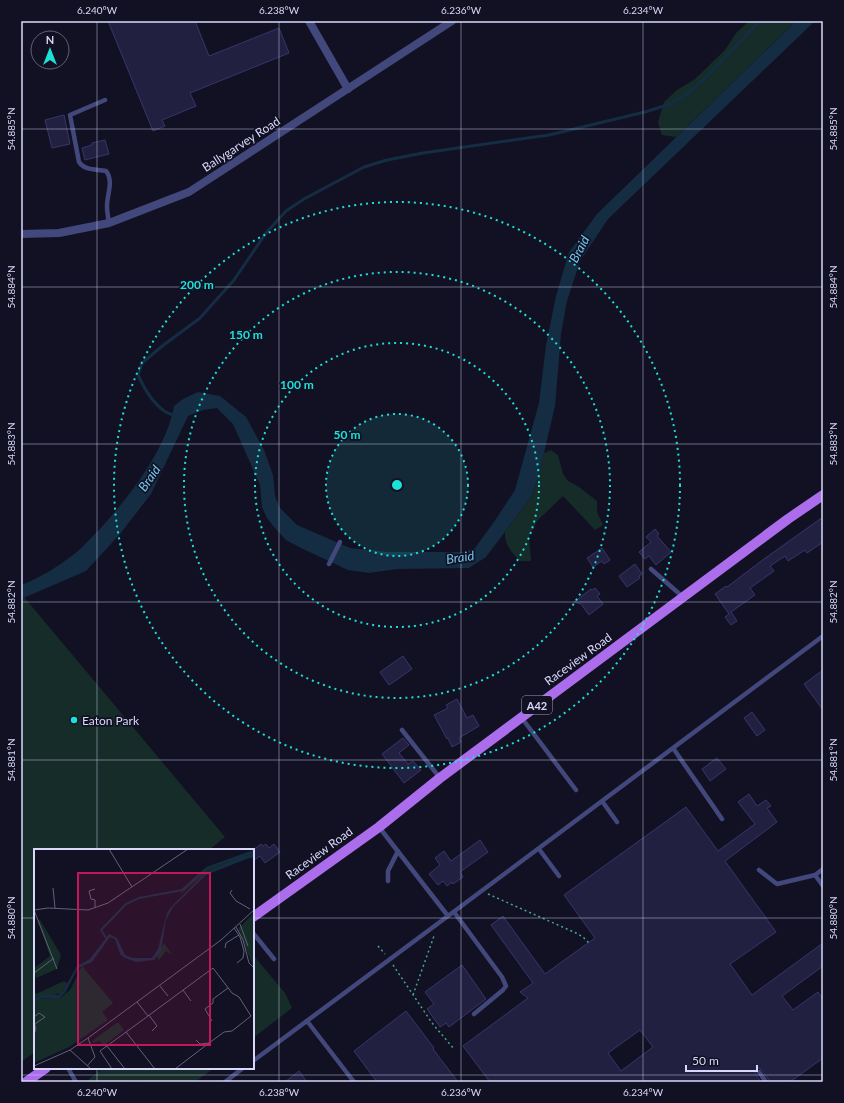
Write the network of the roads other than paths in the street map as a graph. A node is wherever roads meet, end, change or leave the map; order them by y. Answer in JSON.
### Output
{"nodes":[{"id":1,"x":309,"y":21,"type":"edge"},
{"id":2,"x":452,"y":21,"type":"edge"},
{"id":3,"x":348,"y":89,"type":"junction"},
{"id":4,"x":105,"y":100,"type":"dead end"},
{"id":5,"x":109,"y":223,"type":"junction"},
{"id":6,"x":21,"y":234,"type":"edge"},
{"id":7,"x":823,"y":495,"type":"edge"},
{"id":8,"x":340,"y":542,"type":"dead end"},
{"id":9,"x":329,"y":564,"type":"dead end"},
{"id":10,"x":651,"y":569,"type":"dead end"},
{"id":11,"x":683,"y":597,"type":"junction"},
{"id":12,"x":823,"y":636,"type":"edge"},
{"id":13,"x":521,"y":717,"type":"junction"},
{"id":14,"x":402,"y":730,"type":"dead end"},
{"id":15,"x":673,"y":748,"type":"junction"},
{"id":16,"x":440,"y":778,"type":"junction"},
{"id":17,"x":576,"y":790,"type":"dead end"},
{"id":18,"x":602,"y":801,"type":"junction"},
{"id":19,"x":722,"y":819,"type":"dead end"},
{"id":20,"x":617,"y":822,"type":"dead end"},
{"id":21,"x":379,"y":826,"type":"junction"},
{"id":22,"x":539,"y":849,"type":"junction"},
{"id":23,"x":398,"y":851,"type":"junction"},
{"id":24,"x":823,"y":869,"type":"edge"},
{"id":25,"x":759,"y":870,"type":"dead end"},
{"id":26,"x":815,"y":875,"type":"junction"},
{"id":27,"x":558,"y":876,"type":"dead end"},
{"id":28,"x":388,"y":881,"type":"dead end"},
{"id":29,"x":823,"y":886,"type":"edge"},
{"id":30,"x":454,"y":912,"type":"junction"},
{"id":31,"x":254,"y":916,"type":"edge"},
{"id":32,"x":448,"y":916,"type":"junction"},
{"id":33,"x":254,"y":934,"type":"edge"},
{"id":34,"x":274,"y":959,"type":"dead end"},
{"id":35,"x":474,"y":1014,"type":"dead end"},
{"id":36,"x":307,"y":1021,"type":"junction"},
{"id":37,"x":254,"y":1060,"type":"edge"},
{"id":38,"x":45,"y":1069,"type":"edge"},
{"id":39,"x":69,"y":1069,"type":"edge"},
{"id":40,"x":242,"y":1069,"type":"edge"},
{"id":41,"x":759,"y":1072,"type":"dead end"},
{"id":42,"x":26,"y":1082,"type":"edge"},
{"id":43,"x":76,"y":1082,"type":"edge"},
{"id":44,"x":224,"y":1082,"type":"edge"},
{"id":45,"x":354,"y":1082,"type":"edge"},
{"id":46,"x":766,"y":1082,"type":"edge"}],
"edges":[{"from":1,"to":3,"type":"street"},
{"from":2,"to":3,"type":"street","name":"Ballygarvey Road"},
{"from":3,"to":5,"type":"street","name":"Ballygarvey Road"},
{"from":4,"to":5,"type":"lane"},
{"from":5,"to":6,"type":"street","name":"Ballygarvey Road"},
{"from":7,"to":11,"type":"main road","name":"Raceview Road","number":"A42"},
{"from":8,"to":9,"type":"lane"},
{"from":10,"to":11,"type":"lane"},
{"from":11,"to":13,"type":"main road","name":"Raceview Road","number":"A42"},
{"from":12,"to":15,"type":"lane"},
{"from":13,"to":16,"type":"main road","name":"Raceview Road","number":"A42"},
{"from":13,"to":17,"type":"lane"},
{"from":14,"to":16,"type":"lane"},
{"from":15,"to":18,"type":"lane"},
{"from":15,"to":19,"type":"lane"},
{"from":16,"to":21,"type":"main road","name":"Raceview Road","number":"A42"},
{"from":18,"to":20,"type":"lane"},
{"from":18,"to":22,"type":"lane"},
{"from":21,"to":23,"type":"lane"},
{"from":21,"to":31,"type":"main road","name":"Raceview Road","number":"A42"},
{"from":22,"to":27,"type":"lane"},
{"from":22,"to":30,"type":"lane"},
{"from":23,"to":28,"type":"lane"},
{"from":23,"to":32,"type":"lane"},
{"from":24,"to":26,"type":"lane"},
{"from":25,"to":26,"type":"lane"},
{"from":26,"to":29,"type":"lane"},
{"from":30,"to":32,"type":"lane"},
{"from":30,"to":35,"type":"lane"},
{"from":32,"to":36,"type":"lane"},
{"from":33,"to":34,"type":"lane"},
{"from":36,"to":37,"type":"lane"},
{"from":36,"to":45,"type":"lane"},
{"from":38,"to":42,"type":"main road"},
{"from":39,"to":43,"type":"lane"},
{"from":40,"to":44,"type":"lane"},
{"from":41,"to":46,"type":"lane"}]}
